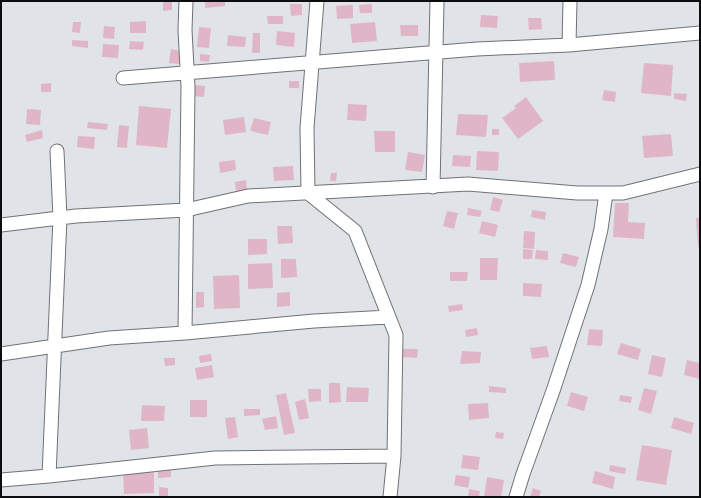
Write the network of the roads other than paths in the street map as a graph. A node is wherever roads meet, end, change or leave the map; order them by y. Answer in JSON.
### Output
{"nodes":[{"id":1,"x":186,"y":1,"type":"edge"},
{"id":2,"x":317,"y":1,"type":"edge"},
{"id":3,"x":437,"y":1,"type":"edge"},
{"id":4,"x":570,"y":1,"type":"edge"},
{"id":5,"x":700,"y":33,"type":"edge"},
{"id":6,"x":569,"y":45,"type":"junction"},
{"id":7,"x":436,"y":53,"type":"junction"},
{"id":8,"x":312,"y":64,"type":"junction"},
{"id":9,"x":187,"y":73,"type":"junction"},
{"id":10,"x":122,"y":78,"type":"dead end"},
{"id":11,"x":57,"y":151,"type":"dead end"},
{"id":12,"x":700,"y":174,"type":"edge"},
{"id":13,"x":433,"y":186,"type":"junction"},
{"id":14,"x":308,"y":193,"type":"junction"},
{"id":15,"x":606,"y":193,"type":"junction"},
{"id":16,"x":186,"y":210,"type":"junction"},
{"id":17,"x":60,"y":218,"type":"junction"},
{"id":18,"x":1,"y":225,"type":"edge"},
{"id":19,"x":389,"y":317,"type":"junction"},
{"id":20,"x":185,"y":333,"type":"junction"},
{"id":21,"x":55,"y":346,"type":"junction"},
{"id":22,"x":1,"y":354,"type":"edge"},
{"id":23,"x":394,"y":456,"type":"junction"},
{"id":24,"x":49,"y":476,"type":"junction"},
{"id":25,"x":1,"y":480,"type":"edge"},
{"id":26,"x":390,"y":497,"type":"edge"},
{"id":27,"x":516,"y":497,"type":"edge"}],
"edges":[{"from":1,"to":9,"type":"street"},
{"from":2,"to":8,"type":"street"},
{"from":3,"to":7,"type":"street"},
{"from":4,"to":6,"type":"street"},
{"from":5,"to":6,"type":"street"},
{"from":6,"to":7,"type":"street"},
{"from":7,"to":8,"type":"street"},
{"from":7,"to":13,"type":"street"},
{"from":8,"to":9,"type":"street"},
{"from":8,"to":14,"type":"street"},
{"from":9,"to":10,"type":"street"},
{"from":9,"to":16,"type":"street"},
{"from":11,"to":17,"type":"street"},
{"from":12,"to":15,"type":"street"},
{"from":13,"to":14,"type":"street"},
{"from":13,"to":15,"type":"street"},
{"from":14,"to":16,"type":"street"},
{"from":14,"to":19,"type":"street"},
{"from":15,"to":27,"type":"street"},
{"from":16,"to":17,"type":"street"},
{"from":16,"to":20,"type":"street"},
{"from":17,"to":18,"type":"street"},
{"from":17,"to":21,"type":"street"},
{"from":19,"to":20,"type":"street"},
{"from":19,"to":23,"type":"street"},
{"from":20,"to":21,"type":"street"},
{"from":21,"to":22,"type":"street"},
{"from":21,"to":24,"type":"street"},
{"from":23,"to":24,"type":"street"},
{"from":23,"to":26,"type":"street"},
{"from":24,"to":25,"type":"street"}]}
